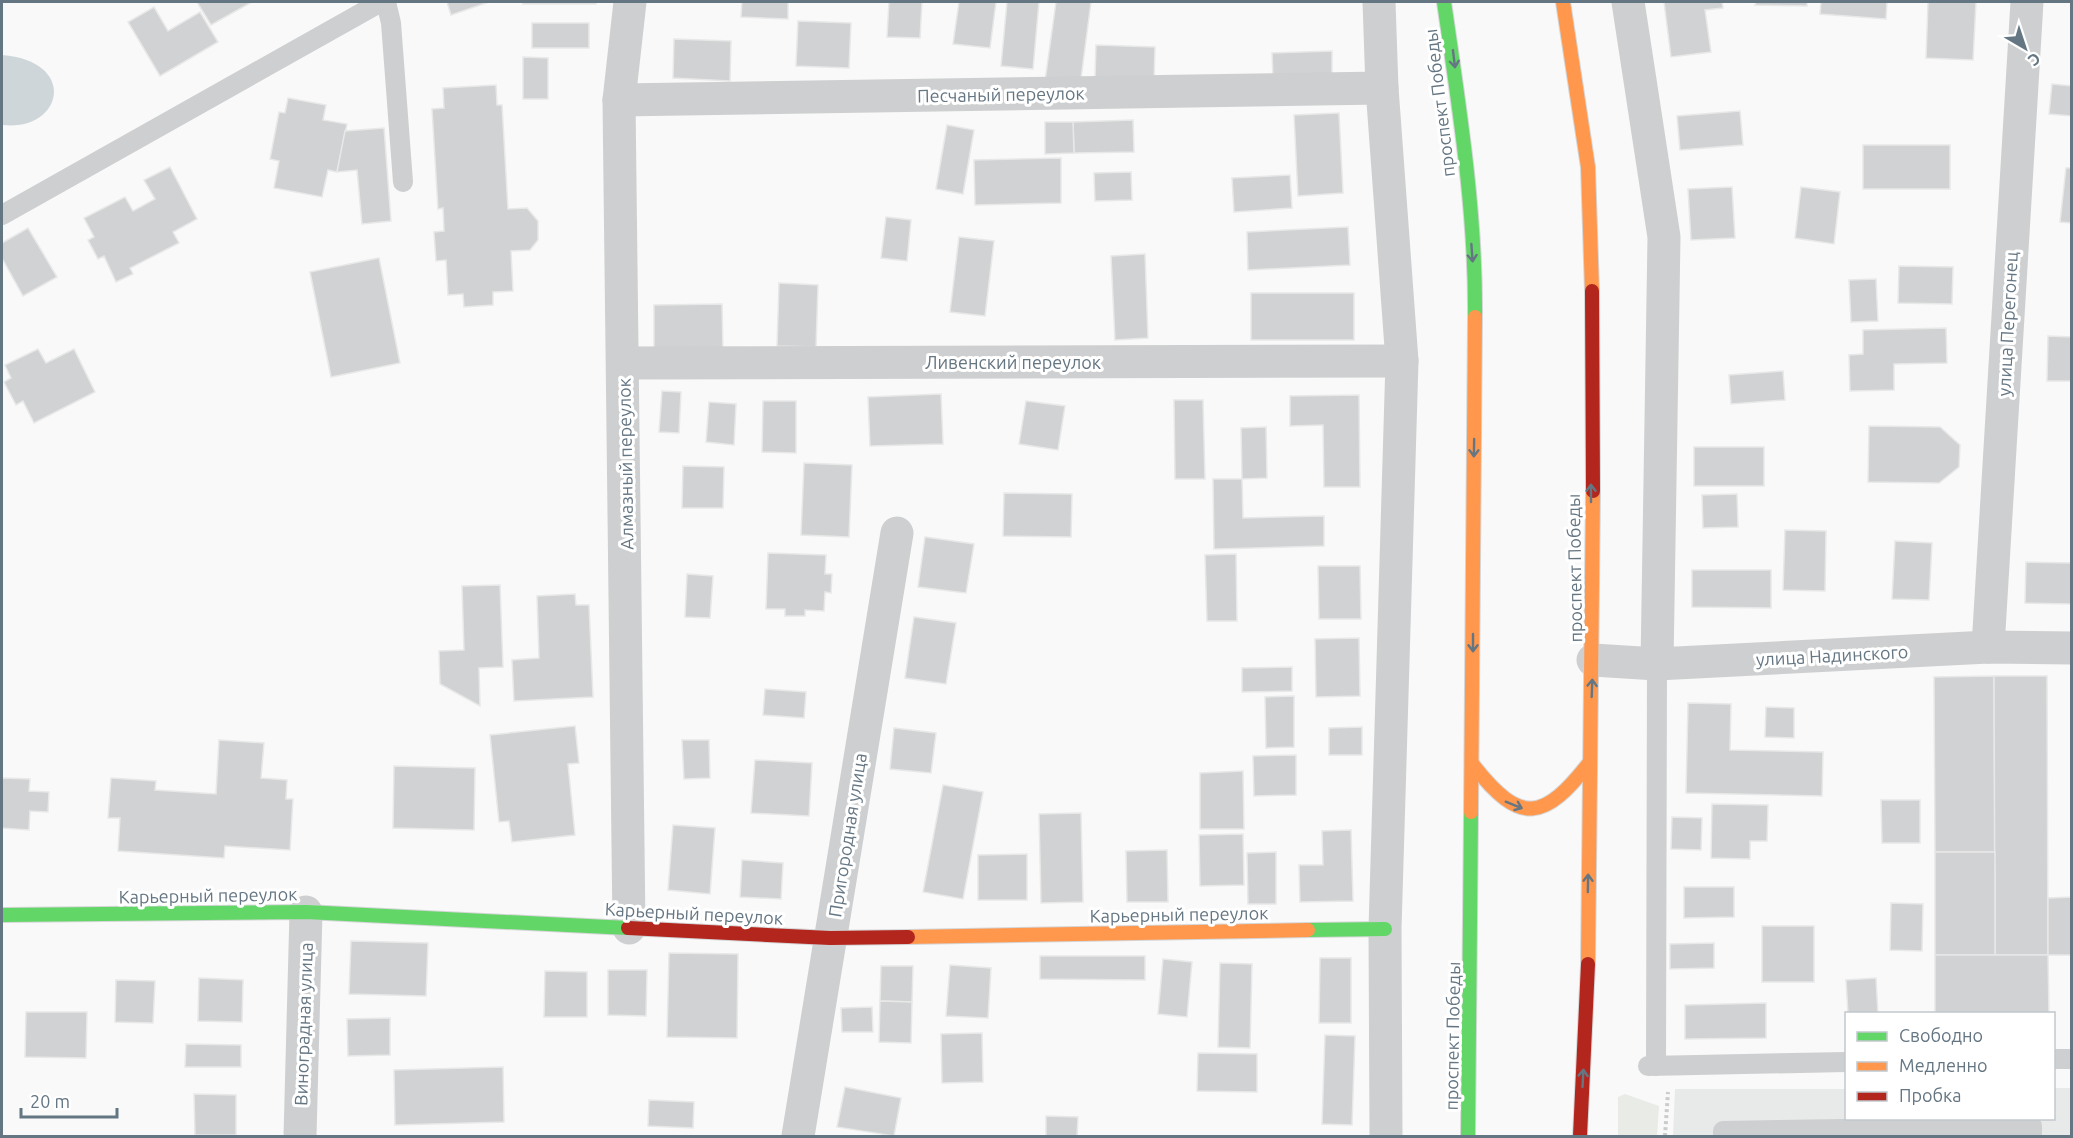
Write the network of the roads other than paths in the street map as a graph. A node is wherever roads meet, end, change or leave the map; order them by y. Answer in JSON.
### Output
{"nodes":[{"id":1,"x":383,"y":2,"type":"edge"},
{"id":2,"x":630,"y":2,"type":"edge"},
{"id":3,"x":1379,"y":2,"type":"edge"},
{"id":4,"x":1444,"y":2,"type":"edge"},
{"id":5,"x":1563,"y":2,"type":"edge"},
{"id":6,"x":1628,"y":2,"type":"edge"},
{"id":7,"x":2027,"y":2,"type":"edge"},
{"id":8,"x":1382,"y":88,"type":"junction"},
{"id":9,"x":620,"y":100,"type":"junction"},
{"id":10,"x":404,"y":182,"type":"dead end"},
{"id":11,"x":2,"y":215,"type":"edge"},
{"id":12,"x":1402,"y":361,"type":"junction"},
{"id":13,"x":624,"y":363,"type":"junction"},
{"id":14,"x":897,"y":533,"type":"dead end"},
{"id":15,"x":1988,"y":647,"type":"junction"},
{"id":16,"x":2072,"y":648,"type":"edge"},
{"id":17,"x":1593,"y":660,"type":"junction"},
{"id":18,"x":1657,"y":664,"type":"junction"},
{"id":19,"x":1590,"y":762,"type":"junction"},
{"id":20,"x":1473,"y":765,"type":"junction"},
{"id":21,"x":306,"y":912,"type":"junction"},
{"id":22,"x":2,"y":915,"type":"edge"},
{"id":23,"x":629,"y":928,"type":"junction"},
{"id":24,"x":1385,"y":929,"type":"junction"},
{"id":25,"x":830,"y":938,"type":"junction"},
{"id":26,"x":2055,"y":1059,"type":"edge"},
{"id":27,"x":2072,"y":1059,"type":"edge"},
{"id":28,"x":1845,"y":1062,"type":"edge"},
{"id":29,"x":300,"y":1137,"type":"edge"},
{"id":30,"x":798,"y":1137,"type":"edge"},
{"id":31,"x":1386,"y":1137,"type":"edge"},
{"id":32,"x":1468,"y":1137,"type":"edge"},
{"id":33,"x":1580,"y":1137,"type":"edge"},
{"id":34,"x":1723,"y":1137,"type":"edge"},
{"id":35,"x":2032,"y":1137,"type":"edge"}],
"edges":[{"from":1,"to":10,"type":"lane"},
{"from":1,"to":11,"type":"lane"},
{"from":2,"to":9,"type":"street","name":"Алмазный переулок"},
{"from":3,"to":8,"type":"street"},
{"from":4,"to":20,"type":"main road","name":"проспект Победы","one_way":true},
{"from":17,"to":5,"type":"main road","name":"проспект Победы","one_way":true},
{"from":6,"to":18,"type":"street"},
{"from":7,"to":15,"type":"street","name":"улица Перегонец"},
{"from":8,"to":9,"type":"street","name":"Песчаный переулок"},
{"from":8,"to":12,"type":"street"},
{"from":9,"to":13,"type":"street","name":"Алмазный переулок"},
{"from":12,"to":13,"type":"street","name":"Ливенский переулок"},
{"from":12,"to":24,"type":"street"},
{"from":13,"to":23,"type":"street","name":"Алмазный переулок"},
{"from":14,"to":25,"type":"street","name":"Пригородная улица"},
{"from":15,"to":16,"type":"street","name":"улица Надинского"},
{"from":15,"to":18,"type":"street","name":"улица Надинского"},
{"from":17,"to":18,"type":"street","name":"улица Надинского"},
{"from":19,"to":17,"type":"main road","name":"проспект Победы","one_way":true},
{"from":18,"to":28,"type":"lane"},
{"from":20,"to":19,"type":"main road","one_way":true},
{"from":33,"to":19,"type":"main road","name":"проспект Победы","one_way":true},
{"from":20,"to":32,"type":"main road","name":"проспект Победы"},
{"from":21,"to":22,"type":"main road","name":"Карьерный переулок"},
{"from":21,"to":23,"type":"main road","name":"Карьерный переулок"},
{"from":21,"to":29,"type":"street","name":"Виноградная улица"},
{"from":23,"to":25,"type":"main road","name":"Карьерный переулок"},
{"from":24,"to":25,"type":"main road","name":"Карьерный переулок"},
{"from":24,"to":31,"type":"street"},
{"from":25,"to":30,"type":"street","name":"Пригородная улица"},
{"from":26,"to":27,"type":"lane"},
{"from":34,"to":35,"type":"lane"}]}
